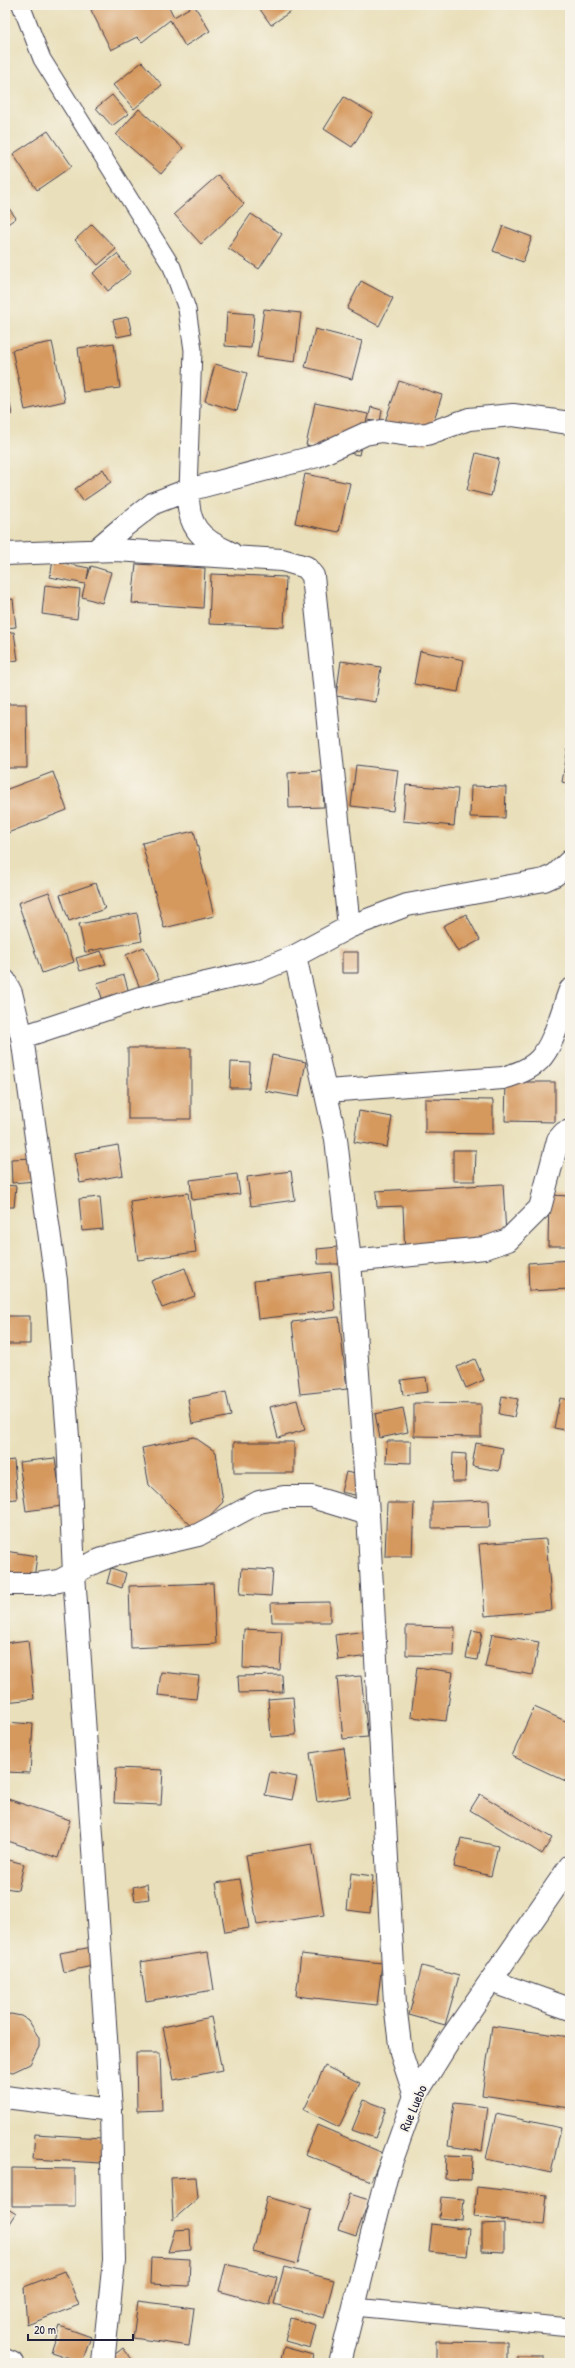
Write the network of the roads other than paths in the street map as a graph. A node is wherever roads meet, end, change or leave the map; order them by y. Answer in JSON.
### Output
{"nodes":[{"id":1,"x":21,"y":5,"type":"edge"},
{"id":2,"x":570,"y":423,"type":"edge"},
{"id":3,"x":188,"y":490,"type":"junction"},
{"id":4,"x":96,"y":550,"type":"junction"},
{"id":5,"x":5,"y":554,"type":"edge"},
{"id":6,"x":238,"y":556,"type":"junction"},
{"id":7,"x":570,"y":861,"type":"edge"},
{"id":8,"x":349,"y":928,"type":"junction"},
{"id":9,"x":295,"y":956,"type":"junction"},
{"id":10,"x":5,"y":981,"type":"edge"},
{"id":11,"x":570,"y":990,"type":"edge"},
{"id":12,"x":22,"y":1037,"type":"junction"},
{"id":13,"x":327,"y":1091,"type":"junction"},
{"id":14,"x":570,"y":1131,"type":"edge"},
{"id":15,"x":350,"y":1261,"type":"junction"},
{"id":16,"x":368,"y":1514,"type":"junction"},
{"id":17,"x":74,"y":1574,"type":"junction"},
{"id":18,"x":5,"y":1584,"type":"edge"},
{"id":19,"x":570,"y":1866,"type":"edge"},
{"id":20,"x":491,"y":1981,"type":"junction"},
{"id":21,"x":570,"y":2009,"type":"edge"},
{"id":22,"x":415,"y":2096,"type":"junction"},
{"id":23,"x":5,"y":2097,"type":"edge"},
{"id":24,"x":111,"y":2110,"type":"junction"},
{"id":25,"x":354,"y":2307,"type":"junction"},
{"id":26,"x":570,"y":2328,"type":"edge"},
{"id":27,"x":5,"y":2360,"type":"edge"},
{"id":28,"x":12,"y":2363,"type":"edge"},
{"id":29,"x":103,"y":2363,"type":"edge"},
{"id":30,"x":340,"y":2363,"type":"edge"}],
"edges":[{"from":1,"to":3,"type":"lane"},
{"from":2,"to":3,"type":"street"},
{"from":3,"to":4,"type":"street"},
{"from":3,"to":6,"type":"street"},
{"from":4,"to":5,"type":"street"},
{"from":4,"to":6,"type":"street"},
{"from":6,"to":8,"type":"street"},
{"from":7,"to":8,"type":"street"},
{"from":8,"to":9,"type":"street"},
{"from":9,"to":12,"type":"street"},
{"from":9,"to":13,"type":"street"},
{"from":10,"to":12,"type":"street"},
{"from":11,"to":13,"type":"street"},
{"from":12,"to":17,"type":"street"},
{"from":13,"to":15,"type":"street"},
{"from":14,"to":15,"type":"street"},
{"from":15,"to":16,"type":"street"},
{"from":16,"to":17,"type":"street"},
{"from":16,"to":22,"type":"street"},
{"from":17,"to":18,"type":"street"},
{"from":17,"to":24,"type":"street"},
{"from":19,"to":20,"type":"street","name":"Rue Luebo"},
{"from":20,"to":21,"type":"street"},
{"from":20,"to":22,"type":"street","name":"Rue Luebo"},
{"from":22,"to":25,"type":"street","name":"Rue Luebo"},
{"from":23,"to":24,"type":"street"},
{"from":24,"to":29,"type":"street"},
{"from":25,"to":26,"type":"lane"},
{"from":25,"to":30,"type":"street","name":"Rue Luebo"},
{"from":27,"to":28,"type":"street"}]}
